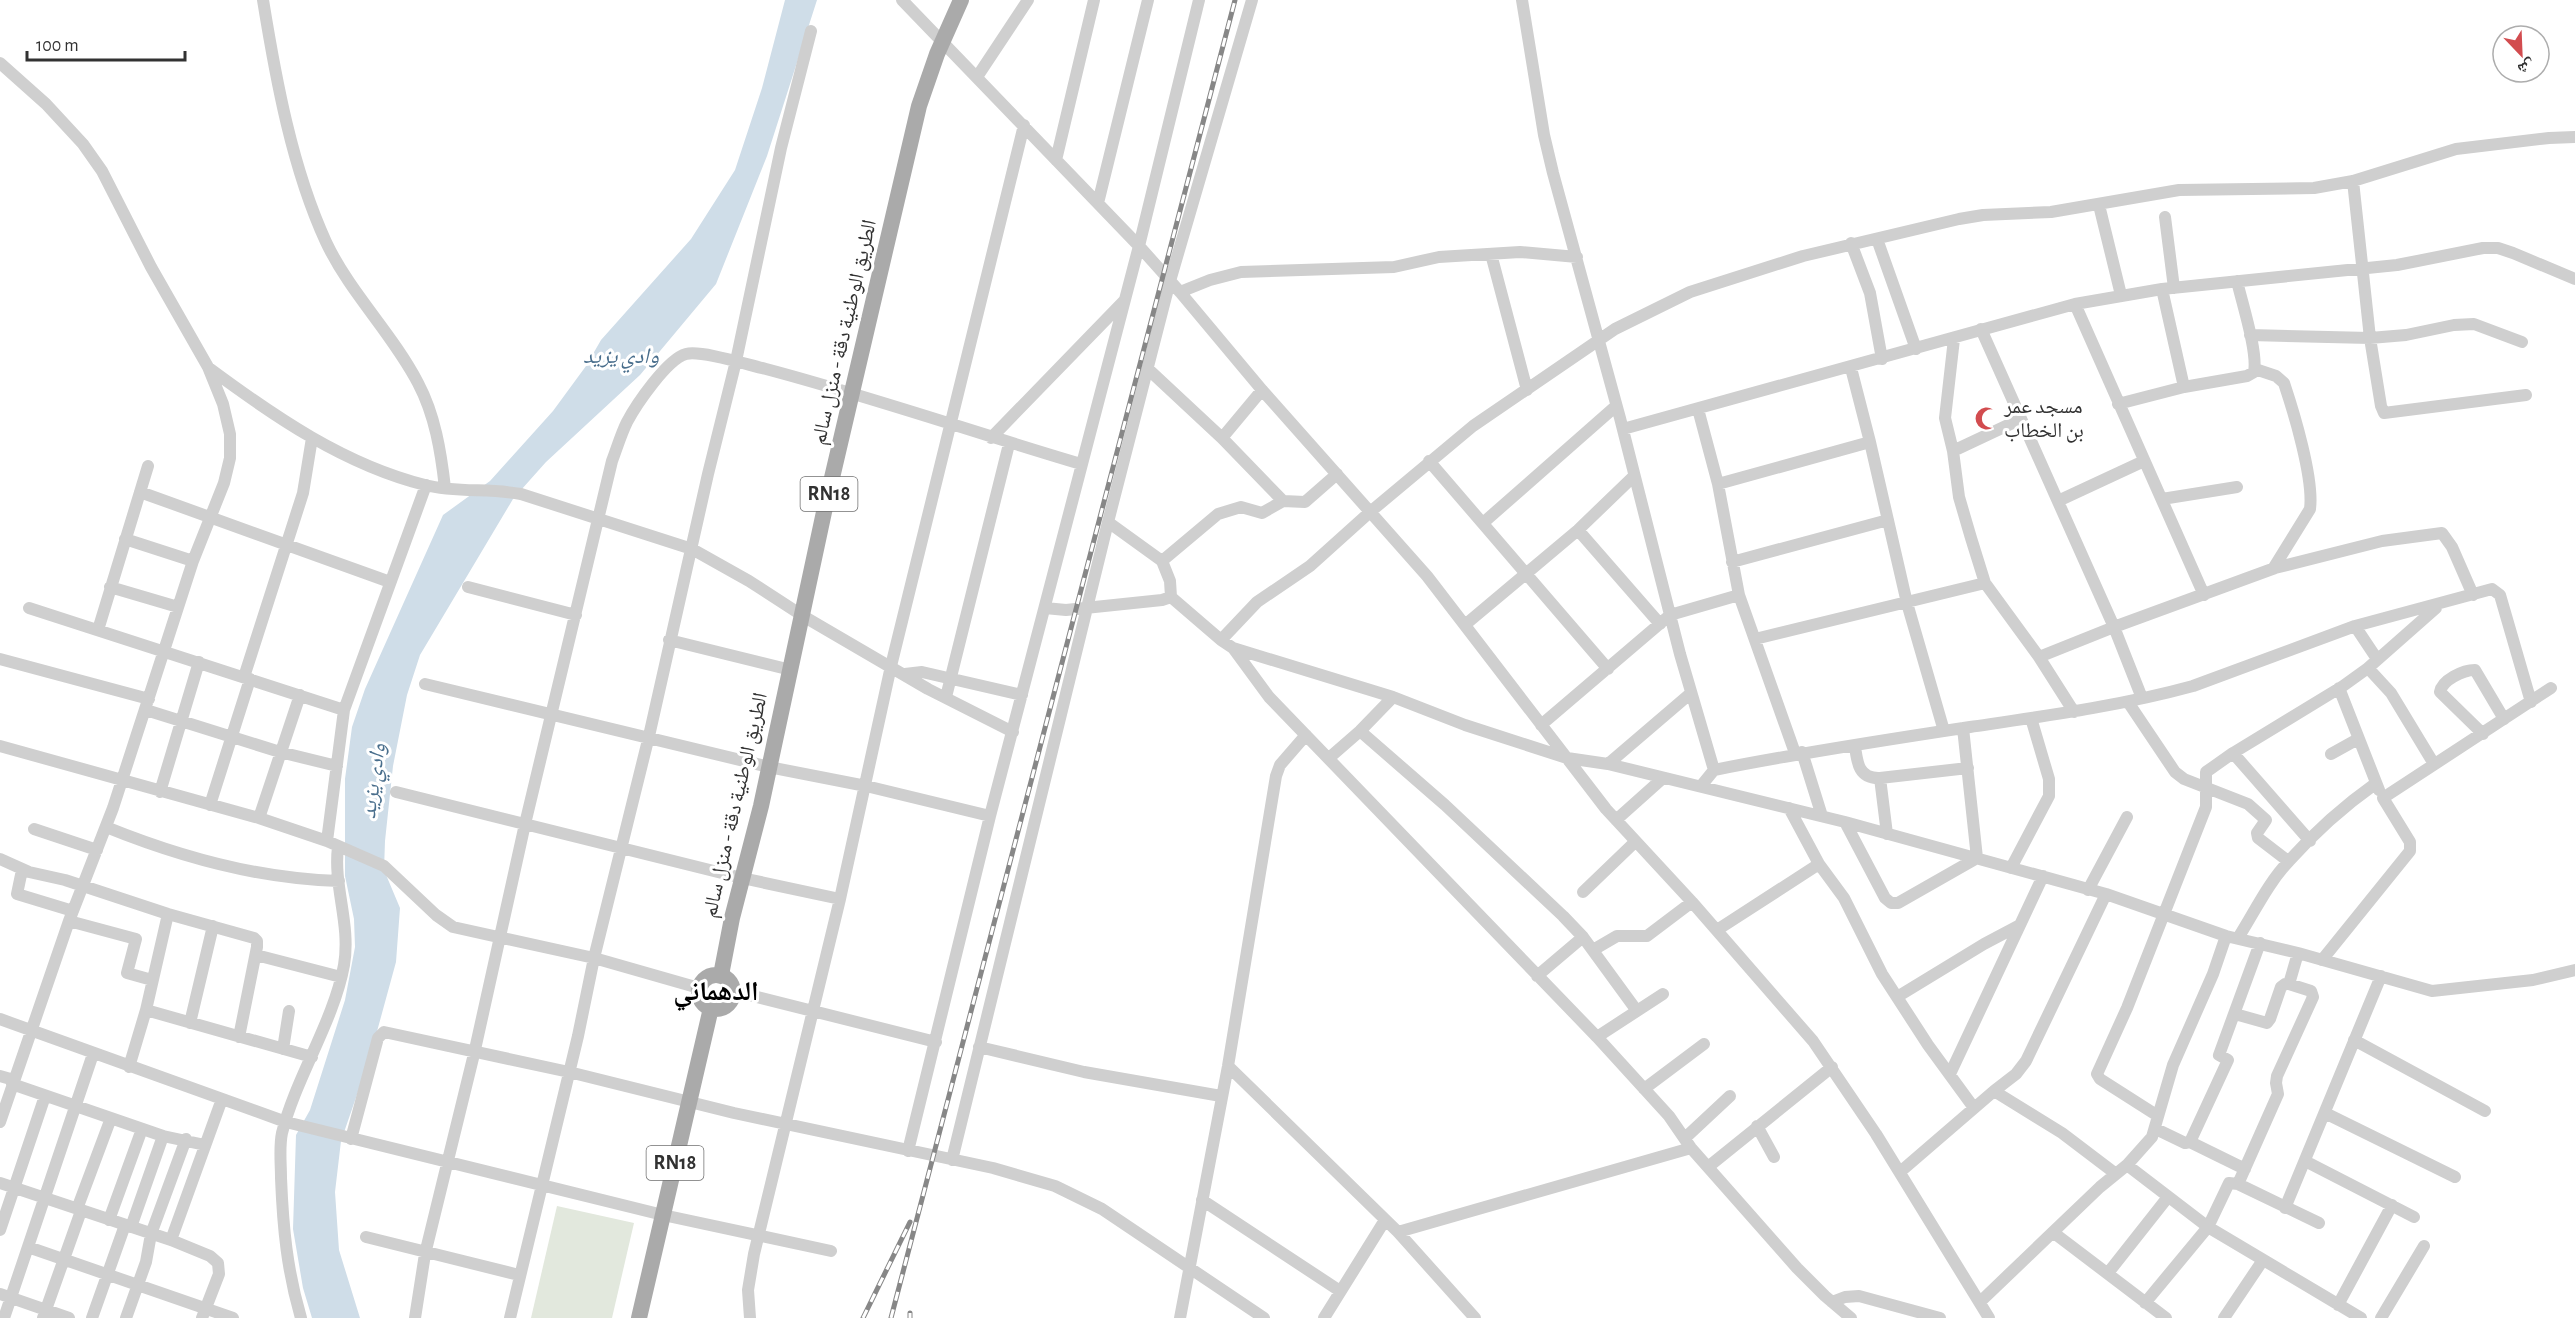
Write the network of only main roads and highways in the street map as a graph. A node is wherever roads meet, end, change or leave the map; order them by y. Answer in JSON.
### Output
{"nodes":[{"id":1,"x":961,"y":0,"type":"edge"},
{"id":2,"x":968,"y":0,"type":"edge"},
{"id":3,"x":954,"y":19,"type":"junction"},
{"id":4,"x":721,"y":975,"type":"junction"},
{"id":5,"x":711,"y":1008,"type":"junction"},
{"id":6,"x":639,"y":1318,"type":"edge"}],
"edges":[{"from":1,"to":3,"type":"main road","name":"الطريق الوطنية دقة - منزل سالم","number":"RN18"},
{"from":2,"to":3,"type":"main road","name":"الطريق الوطنية دقة - منزل سالم","number":"RN18"},
{"from":3,"to":4,"type":"main road","name":"الطريق الوطنية دقة - منزل سالم","number":"RN18"},
{"from":4,"to":5,"type":"main road"},
{"from":4,"to":5,"type":"main road"},
{"from":5,"to":6,"type":"main road","number":"RN18"}]}
